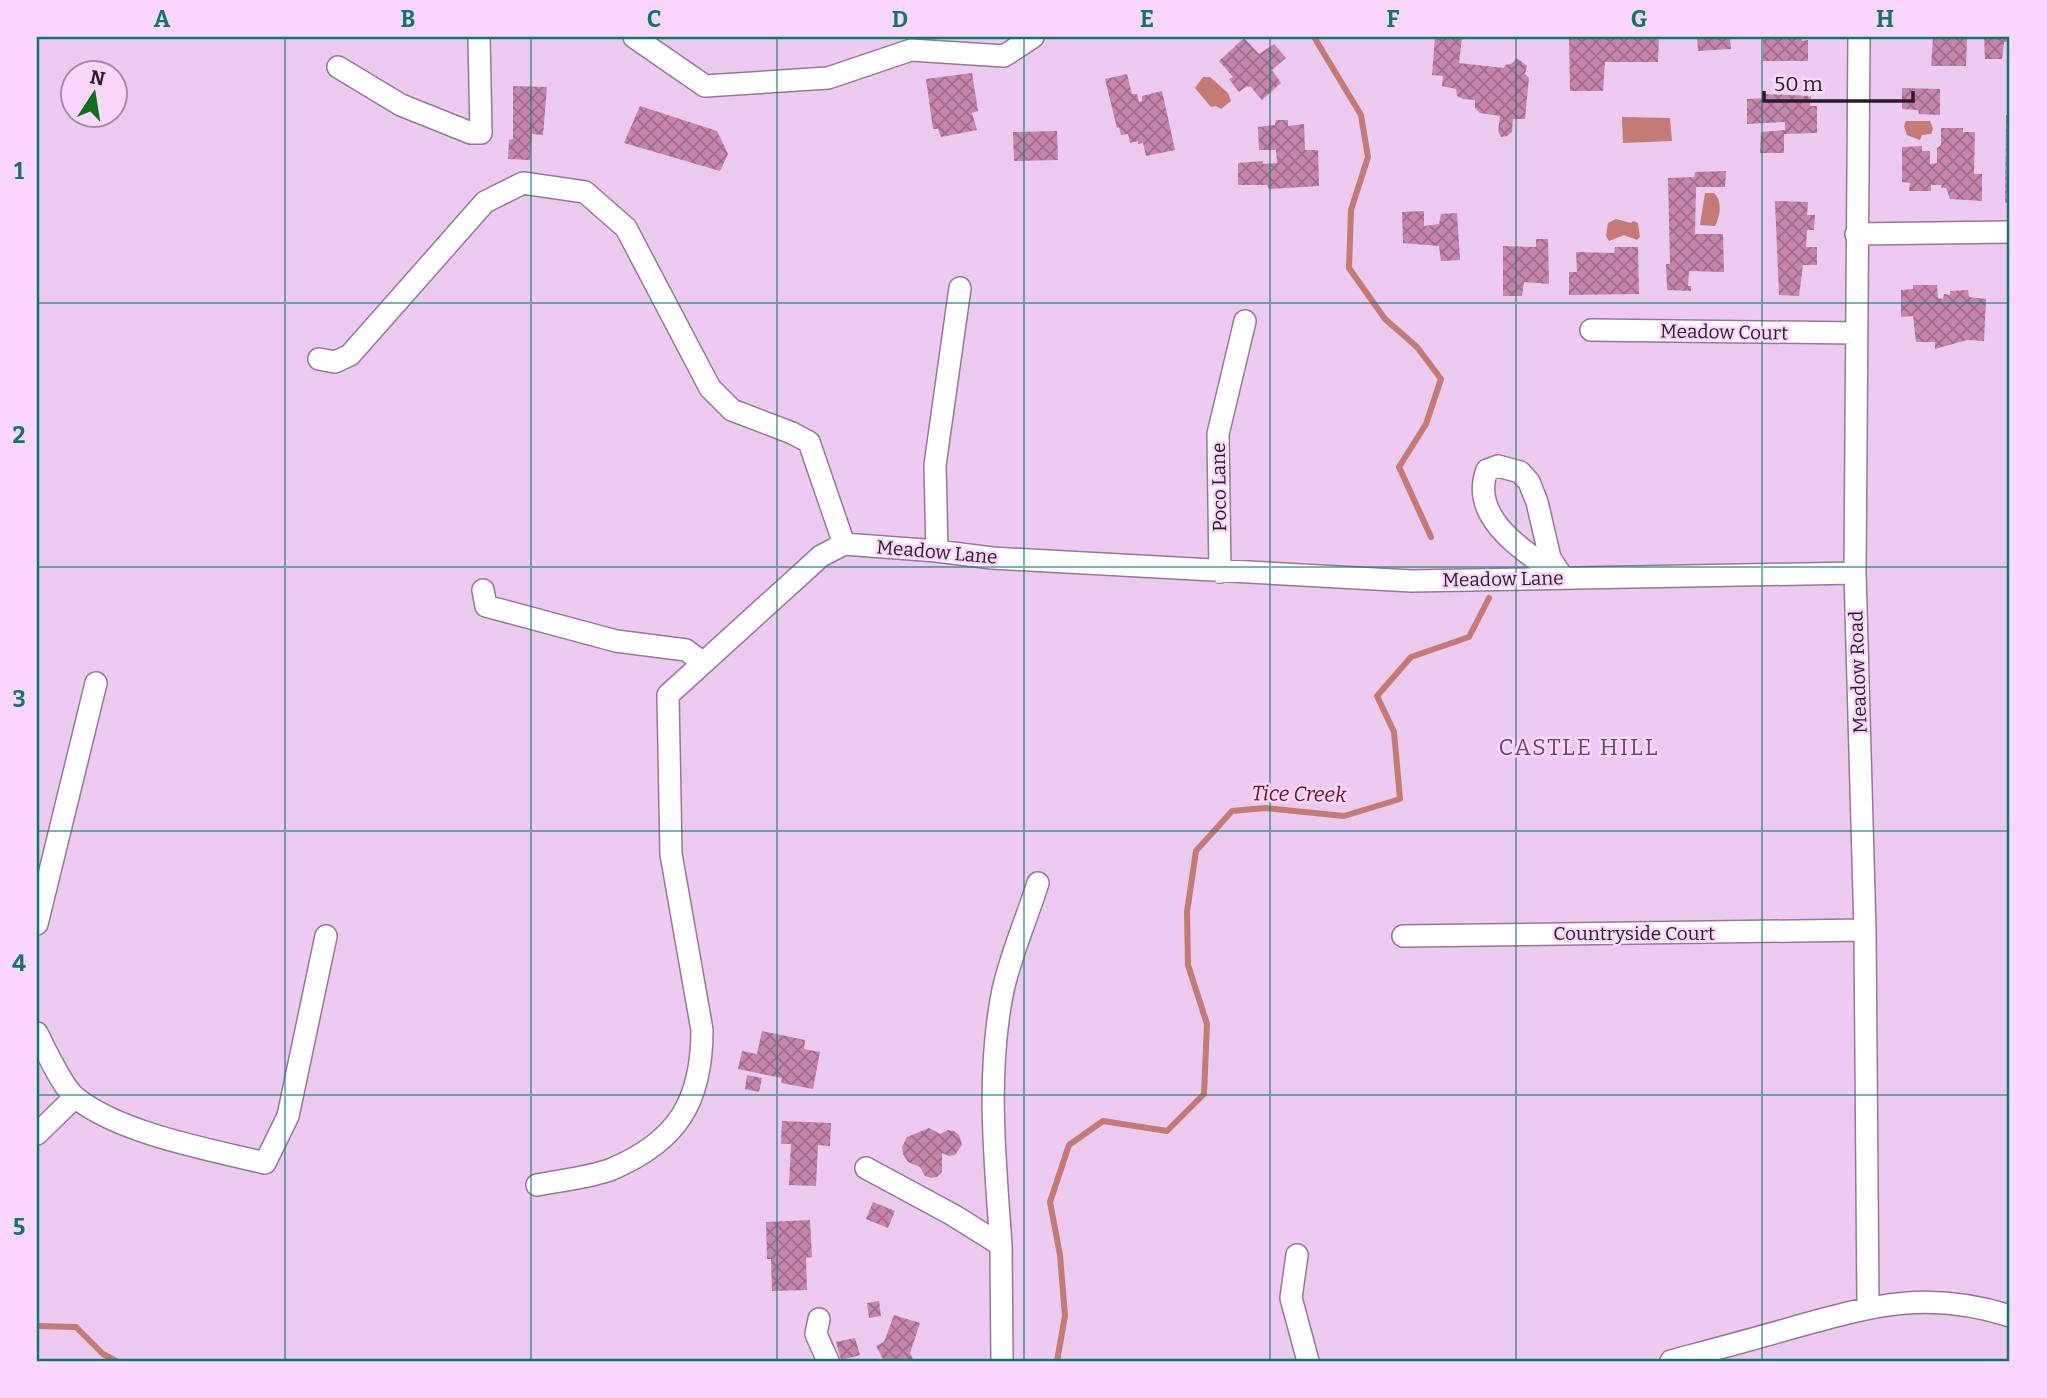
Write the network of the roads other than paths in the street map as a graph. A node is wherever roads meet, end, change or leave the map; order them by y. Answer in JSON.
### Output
{"nodes":[{"id":1,"x":479,"y":37,"type":"edge"},
{"id":2,"x":634,"y":37,"type":"edge"},
{"id":3,"x":1033,"y":37,"type":"edge"},
{"id":4,"x":1859,"y":37,"type":"edge"},
{"id":5,"x":338,"y":67,"type":"dead end"},
{"id":6,"x":2010,"y":232,"type":"edge"},
{"id":7,"x":1856,"y":234,"type":"junction"},
{"id":8,"x":960,"y":288,"type":"dead end"},
{"id":9,"x":1245,"y":321,"type":"dead end"},
{"id":10,"x":1591,"y":330,"type":"dead end"},
{"id":11,"x":1856,"y":333,"type":"junction"},
{"id":12,"x":319,"y":359,"type":"dead end"},
{"id":13,"x":844,"y":544,"type":"junction"},
{"id":14,"x":937,"y":551,"type":"junction"},
{"id":15,"x":1220,"y":572,"type":"junction"},
{"id":16,"x":1855,"y":573,"type":"junction"},
{"id":17,"x":1563,"y":578,"type":"junction"},
{"id":18,"x":483,"y":590,"type":"dead end"},
{"id":19,"x":704,"y":663,"type":"junction"},
{"id":20,"x":96,"y":683,"type":"dead end"},
{"id":21,"x":1038,"y":883,"type":"dead end"},
{"id":22,"x":37,"y":924,"type":"edge"},
{"id":23,"x":1865,"y":930,"type":"junction"},
{"id":24,"x":326,"y":936,"type":"dead end"},
{"id":25,"x":1403,"y":936,"type":"dead end"},
{"id":26,"x":37,"y":1033,"type":"edge"},
{"id":27,"x":75,"y":1097,"type":"junction"},
{"id":28,"x":37,"y":1134,"type":"edge"},
{"id":29,"x":866,"y":1168,"type":"dead end"},
{"id":30,"x":537,"y":1185,"type":"dead end"},
{"id":31,"x":1001,"y":1245,"type":"junction"},
{"id":32,"x":1297,"y":1255,"type":"dead end"},
{"id":33,"x":1868,"y":1307,"type":"junction"},
{"id":34,"x":2010,"y":1317,"type":"edge"},
{"id":35,"x":819,"y":1319,"type":"dead end"},
{"id":36,"x":828,"y":1361,"type":"edge"},
{"id":37,"x":1002,"y":1361,"type":"edge"},
{"id":38,"x":1308,"y":1361,"type":"edge"},
{"id":39,"x":1671,"y":1361,"type":"edge"}],
"edges":[{"from":1,"to":5,"type":"street"},
{"from":2,"to":3,"type":"street"},
{"from":4,"to":7,"type":"street","name":"Meadow Road"},
{"from":6,"to":7,"type":"street"},
{"from":7,"to":11,"type":"street","name":"Meadow Road"},
{"from":8,"to":14,"type":"street"},
{"from":9,"to":15,"type":"street","name":"Poco Lane"},
{"from":10,"to":11,"type":"street","name":"Meadow Court"},
{"from":11,"to":16,"type":"street","name":"Meadow Road"},
{"from":12,"to":13,"type":"street"},
{"from":13,"to":14,"type":"street","name":"Meadow Lane"},
{"from":13,"to":19,"type":"street"},
{"from":14,"to":15,"type":"street","name":"Meadow Lane"},
{"from":15,"to":17,"type":"street","name":"Meadow Lane"},
{"from":16,"to":17,"type":"street","name":"Meadow Lane"},
{"from":16,"to":23,"type":"street","name":"Meadow Road"},
{"from":17,"to":17,"type":"street"},
{"from":18,"to":19,"type":"street"},
{"from":19,"to":30,"type":"street"},
{"from":20,"to":22,"type":"street"},
{"from":21,"to":31,"type":"street"},
{"from":23,"to":25,"type":"street","name":"Countryside Court"},
{"from":23,"to":33,"type":"street","name":"Meadow Road"},
{"from":24,"to":27,"type":"street"},
{"from":26,"to":27,"type":"street"},
{"from":27,"to":28,"type":"street"},
{"from":29,"to":31,"type":"street"},
{"from":31,"to":37,"type":"street"},
{"from":32,"to":38,"type":"street"},
{"from":33,"to":34,"type":"street"},
{"from":33,"to":39,"type":"street"},
{"from":35,"to":36,"type":"street"}]}
